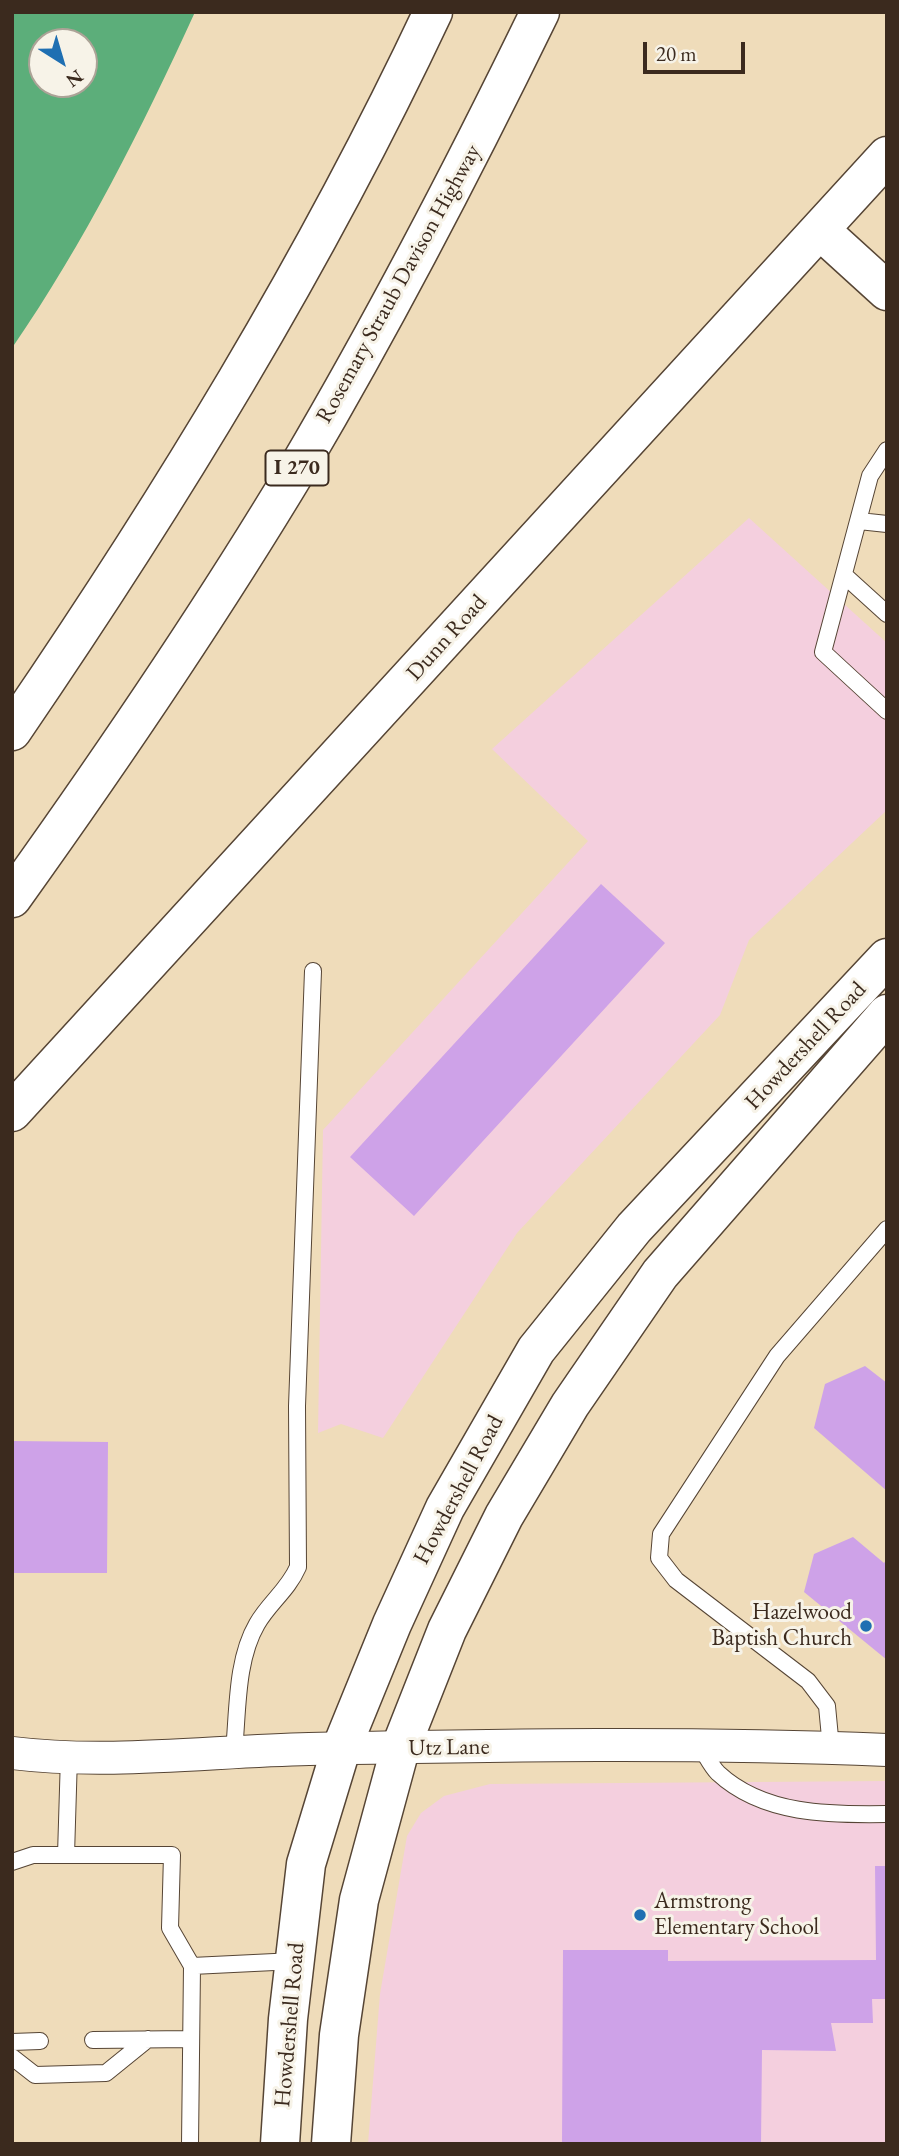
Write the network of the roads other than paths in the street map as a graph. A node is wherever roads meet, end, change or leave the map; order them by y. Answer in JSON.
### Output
{"nodes":[{"id":1,"x":433,"y":12,"type":"edge"},
{"id":2,"x":540,"y":12,"type":"edge"},
{"id":3,"x":887,"y":156,"type":"edge"},
{"id":4,"x":821,"y":231,"type":"junction"},
{"id":5,"x":887,"y":291,"type":"edge"},
{"id":6,"x":887,"y":450,"type":"edge"},
{"id":7,"x":859,"y":521,"type":"junction"},
{"id":8,"x":887,"y":524,"type":"edge"},
{"id":9,"x":844,"y":575,"type":"junction"},
{"id":10,"x":879,"y":599,"type":"edge"},
{"id":11,"x":887,"y":614,"type":"edge"},
{"id":12,"x":887,"y":711,"type":"edge"},
{"id":13,"x":12,"y":731,"type":"edge"},
{"id":14,"x":12,"y":898,"type":"edge"},
{"id":15,"x":887,"y":958,"type":"edge"},
{"id":16,"x":313,"y":971,"type":"dead end"},
{"id":17,"x":887,"y":1014,"type":"edge"},
{"id":18,"x":12,"y":1112,"type":"edge"},
{"id":19,"x":887,"y":1229,"type":"edge"},
{"id":20,"x":700,"y":1746,"type":"junction"},
{"id":21,"x":831,"y":1748,"type":"junction"},
{"id":22,"x":341,"y":1749,"type":"junction"},
{"id":23,"x":400,"y":1749,"type":"junction"},
{"id":24,"x":887,"y":1750,"type":"edge"},
{"id":25,"x":234,"y":1751,"type":"junction"},
{"id":26,"x":12,"y":1753,"type":"edge"},
{"id":27,"x":69,"y":1756,"type":"junction"},
{"id":28,"x":887,"y":1814,"type":"edge"},
{"id":29,"x":66,"y":1855,"type":"junction"},
{"id":30,"x":12,"y":1862,"type":"edge"},
{"id":31,"x":295,"y":1961,"type":"junction"},
{"id":32,"x":192,"y":1966,"type":"junction"},
{"id":33,"x":148,"y":2039,"type":"junction"},
{"id":34,"x":191,"y":2039,"type":"junction"},
{"id":35,"x":93,"y":2040,"type":"dead end"},
{"id":36,"x":40,"y":2041,"type":"dead end"},
{"id":37,"x":12,"y":2042,"type":"edge"},
{"id":38,"x":12,"y":2057,"type":"edge"},
{"id":39,"x":190,"y":2144,"type":"edge"},
{"id":40,"x":281,"y":2144,"type":"edge"},
{"id":41,"x":331,"y":2144,"type":"edge"}],
"edges":[{"from":1,"to":13,"type":"main road"},
{"from":2,"to":14,"type":"main road","name":"Rosemary Straub Davison Highway","number":"I 270"},
{"from":3,"to":4,"type":"main road","name":"Dunn Road"},
{"from":4,"to":5,"type":"main road"},
{"from":4,"to":18,"type":"main road","name":"Dunn Road"},
{"from":6,"to":7,"type":"lane"},
{"from":7,"to":8,"type":"lane"},
{"from":7,"to":9,"type":"lane"},
{"from":9,"to":10,"type":"lane"},
{"from":9,"to":12,"type":"lane"},
{"from":10,"to":11,"type":"lane"},
{"from":15,"to":22,"type":"main road","name":"Howdershell Road"},
{"from":16,"to":25,"type":"lane"},
{"from":17,"to":23,"type":"main road","name":"Howdershell Road"},
{"from":19,"to":21,"type":"lane"},
{"from":20,"to":21,"type":"street","name":"Utz Lane"},
{"from":20,"to":23,"type":"street","name":"Utz Lane"},
{"from":20,"to":28,"type":"lane"},
{"from":21,"to":24,"type":"street","name":"Utz Lane"},
{"from":22,"to":23,"type":"street","name":"Utz Lane"},
{"from":22,"to":25,"type":"street","name":"Utz Lane"},
{"from":22,"to":31,"type":"main road","name":"Howdershell Road"},
{"from":23,"to":41,"type":"main road","name":"Howdershell Road"},
{"from":25,"to":27,"type":"street","name":"Utz Lane"},
{"from":26,"to":27,"type":"street","name":"Utz Lane"},
{"from":27,"to":29,"type":"lane"},
{"from":29,"to":30,"type":"lane"},
{"from":29,"to":32,"type":"lane"},
{"from":31,"to":32,"type":"lane"},
{"from":31,"to":40,"type":"main road","name":"Howdershell Road"},
{"from":32,"to":34,"type":"lane"},
{"from":33,"to":34,"type":"lane"},
{"from":33,"to":35,"type":"lane"},
{"from":33,"to":38,"type":"lane"},
{"from":34,"to":39,"type":"lane"},
{"from":36,"to":37,"type":"lane"}]}
